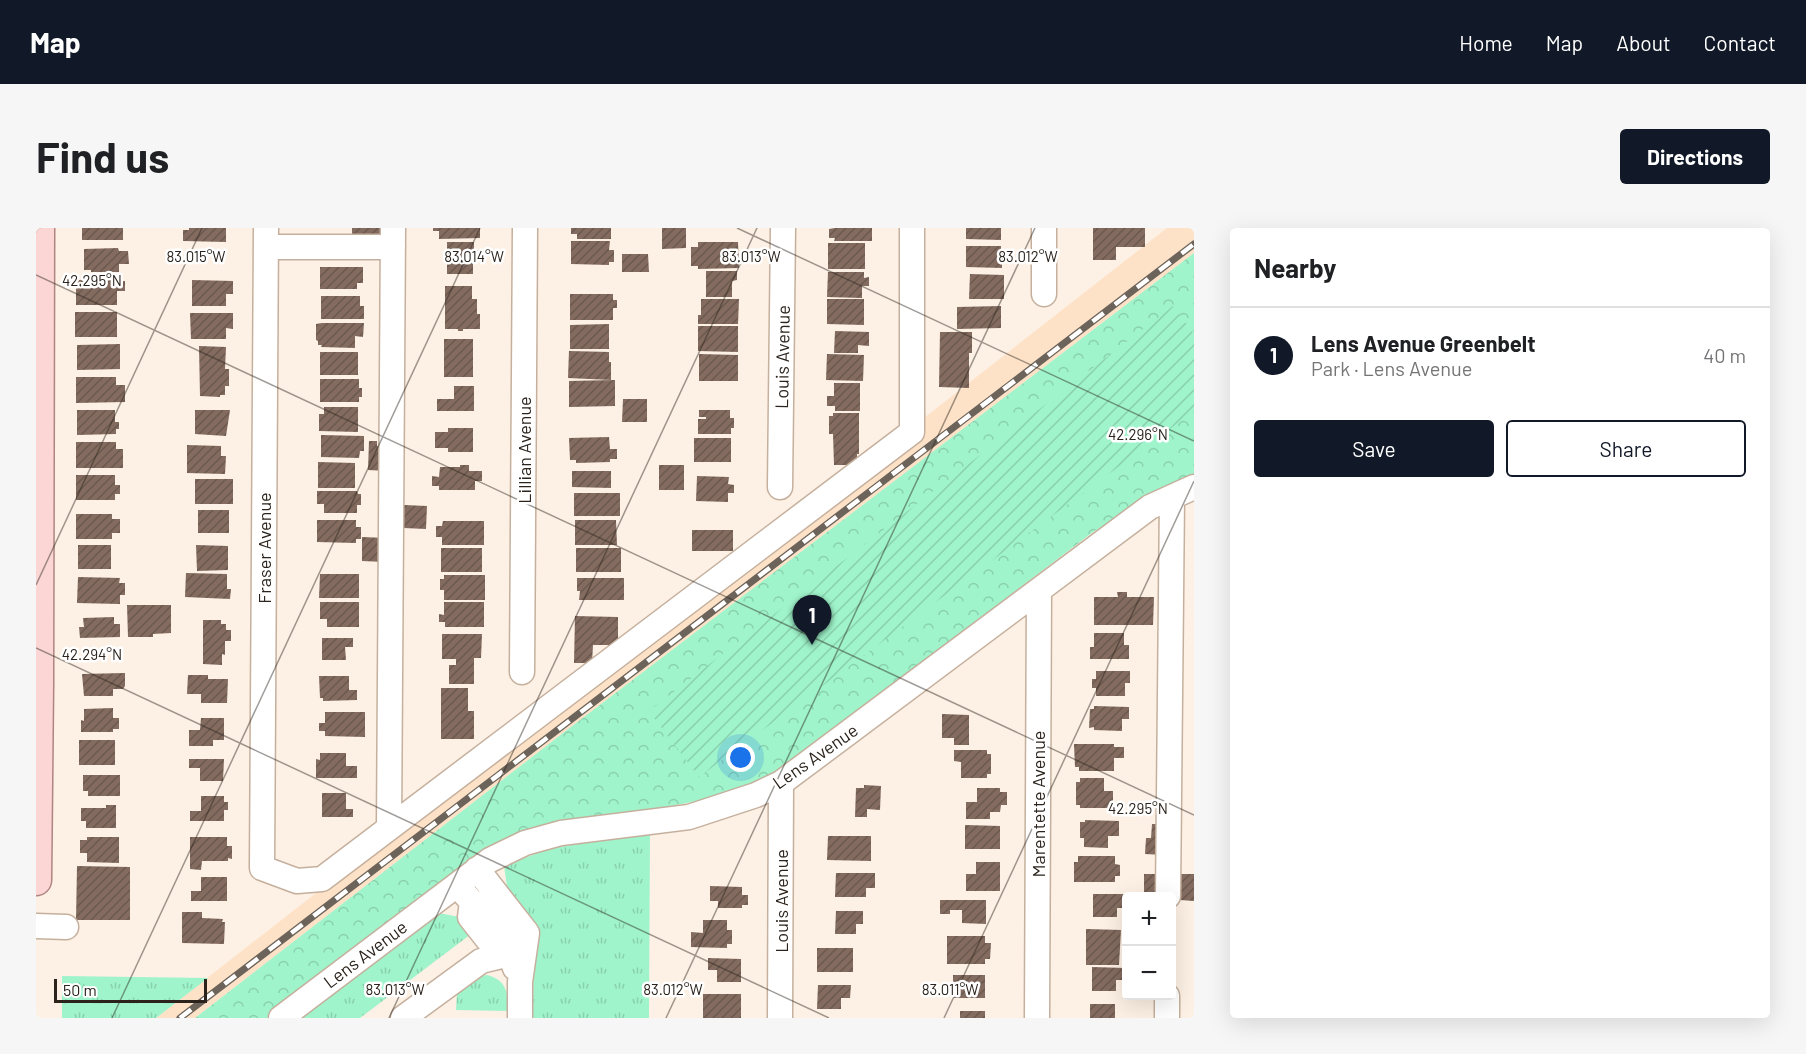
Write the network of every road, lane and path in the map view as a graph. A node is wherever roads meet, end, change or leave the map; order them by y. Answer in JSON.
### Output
{"nodes":[{"id":1,"x":39,"y":228,"type":"edge"},
{"id":2,"x":525,"y":228,"type":"edge"},
{"id":3,"x":783,"y":228,"type":"edge"},
{"id":4,"x":912,"y":228,"type":"edge"},
{"id":5,"x":1044,"y":228,"type":"edge"},
{"id":6,"x":393,"y":237,"type":"edge"},
{"id":7,"x":266,"y":238,"type":"edge"},
{"id":8,"x":1044,"y":294,"type":"dead end"},
{"id":9,"x":780,"y":487,"type":"dead end"},
{"id":10,"x":1194,"y":487,"type":"edge"},
{"id":11,"x":1172,"y":497,"type":"junction"},
{"id":12,"x":1040,"y":590,"type":"junction"},
{"id":13,"x":522,"y":672,"type":"dead end"},
{"id":14,"x":37,"y":685,"type":"edge"},
{"id":15,"x":782,"y":783,"type":"junction"},
{"id":16,"x":389,"y":828,"type":"junction"},
{"id":17,"x":477,"y":869,"type":"junction"},
{"id":18,"x":36,"y":880,"type":"edge"},
{"id":19,"x":1168,"y":892,"type":"edge"},
{"id":20,"x":464,"y":893,"type":"junction"},
{"id":21,"x":36,"y":926,"type":"edge"},
{"id":22,"x":66,"y":927,"type":"dead end"},
{"id":23,"x":510,"y":954,"type":"junction"},
{"id":24,"x":520,"y":982,"type":"junction"},
{"id":25,"x":1167,"y":1000,"type":"edge"},
{"id":26,"x":281,"y":1018,"type":"edge"},
{"id":27,"x":403,"y":1018,"type":"edge"},
{"id":28,"x":520,"y":1018,"type":"edge"},
{"id":29,"x":780,"y":1018,"type":"edge"},
{"id":30,"x":1037,"y":1018,"type":"edge"},
{"id":31,"x":1167,"y":1018,"type":"edge"}],
"edges":[{"from":1,"to":14,"type":"main road"},
{"from":2,"to":13,"type":"street","name":"Lillian Avenue"},
{"from":3,"to":9,"type":"street","name":"Louis Avenue"},
{"from":4,"to":16,"type":"street"},
{"from":5,"to":8,"type":"street"},
{"from":6,"to":7,"type":"street"},
{"from":6,"to":16,"type":"street"},
{"from":7,"to":16,"type":"street","name":"Fraser Avenue"},
{"from":10,"to":11,"type":"street","name":"Lens Avenue"},
{"from":11,"to":12,"type":"street","name":"Lens Avenue"},
{"from":11,"to":19,"type":"street"},
{"from":12,"to":15,"type":"street","name":"Lens Avenue"},
{"from":12,"to":30,"type":"street","name":"Marentette Avenue"},
{"from":14,"to":18,"type":"main road"},
{"from":15,"to":17,"type":"street","name":"Lens Avenue"},
{"from":15,"to":29,"type":"street","name":"Louis Avenue"},
{"from":17,"to":20,"type":"street","name":"Lens Avenue"},
{"from":17,"to":24,"type":"street"},
{"from":20,"to":23,"type":"street"},
{"from":20,"to":26,"type":"street","name":"Lens Avenue"},
{"from":21,"to":22,"type":"street"},
{"from":23,"to":24,"type":"street"},
{"from":23,"to":27,"type":"street"},
{"from":24,"to":28,"type":"street"},
{"from":25,"to":31,"type":"street"}]}
